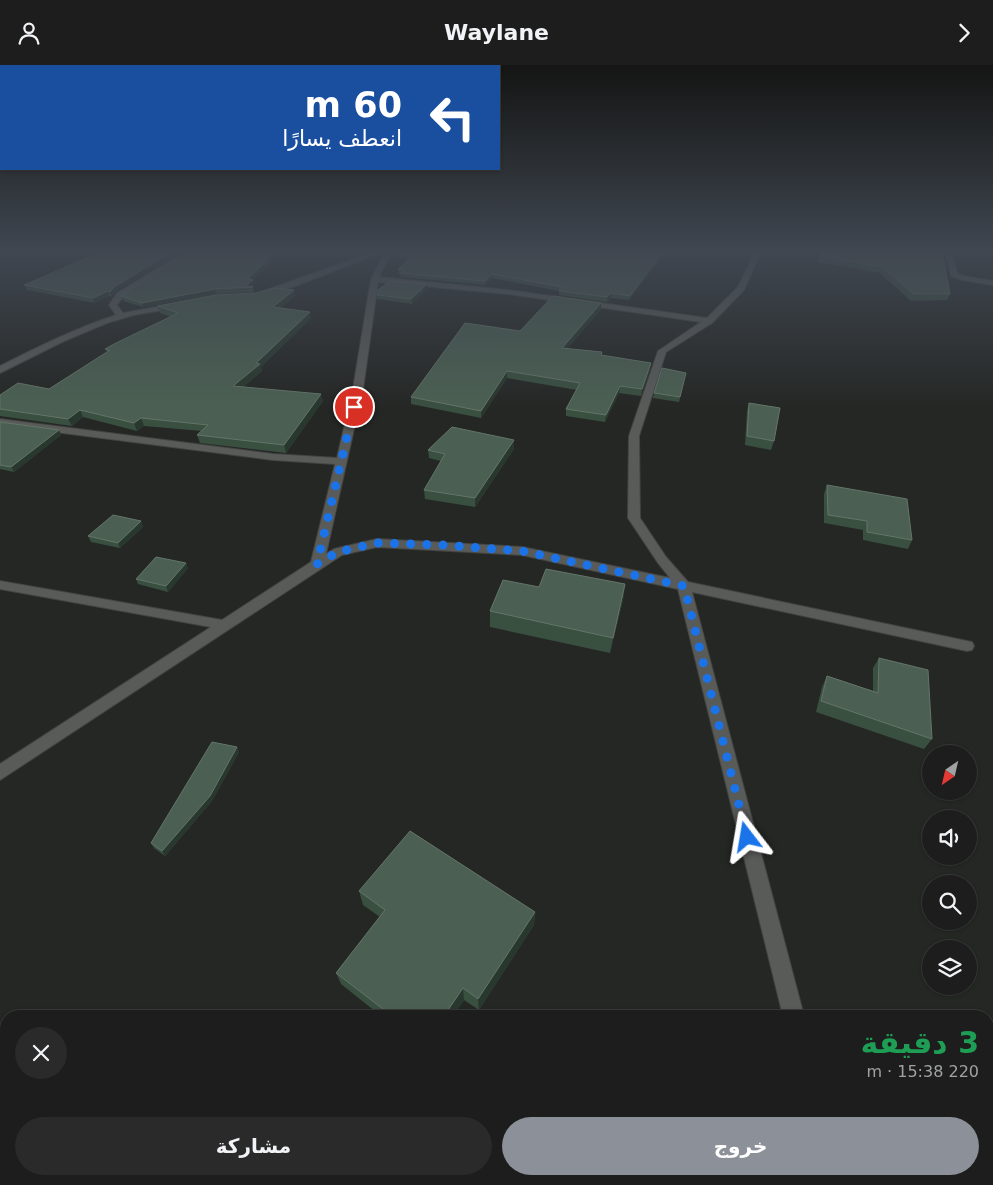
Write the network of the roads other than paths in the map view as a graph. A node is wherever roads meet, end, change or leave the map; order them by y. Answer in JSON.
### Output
{"nodes":[{"id":1,"x":113,"y":304,"type":"edge"},
{"id":2,"x":181,"y":304,"type":"edge"},
{"id":3,"x":371,"y":304,"type":"edge"},
{"id":4,"x":593,"y":304,"type":"edge"},
{"id":5,"x":725,"y":304,"type":"edge"},
{"id":6,"x":121,"y":316,"type":"junction"},
{"id":7,"x":709,"y":321,"type":"junction"},
{"id":8,"x":0,"y":370,"type":"edge"},
{"id":9,"x":0,"y":422,"type":"edge"},
{"id":10,"x":341,"y":461,"type":"junction"},
{"id":11,"x":317,"y":564,"type":"junction"},
{"id":12,"x":0,"y":585,"type":"edge"},
{"id":13,"x":684,"y":586,"type":"junction"},
{"id":14,"x":224,"y":625,"type":"junction"},
{"id":15,"x":967,"y":646,"type":"dead end"},
{"id":16,"x":0,"y":773,"type":"edge"},
{"id":17,"x":792,"y":1010,"type":"edge"}],
"edges":[{"from":1,"to":6,"type":"street"},
{"from":2,"to":6,"type":"street"},
{"from":3,"to":10,"type":"street"},
{"from":4,"to":7,"type":"street"},
{"from":5,"to":7,"type":"street"},
{"from":6,"to":8,"type":"street"},
{"from":7,"to":13,"type":"street"},
{"from":9,"to":10,"type":"street"},
{"from":10,"to":11,"type":"street"},
{"from":11,"to":13,"type":"street"},
{"from":11,"to":14,"type":"street"},
{"from":12,"to":14,"type":"street"},
{"from":13,"to":15,"type":"street"},
{"from":13,"to":17,"type":"street"},
{"from":14,"to":16,"type":"street"}]}
